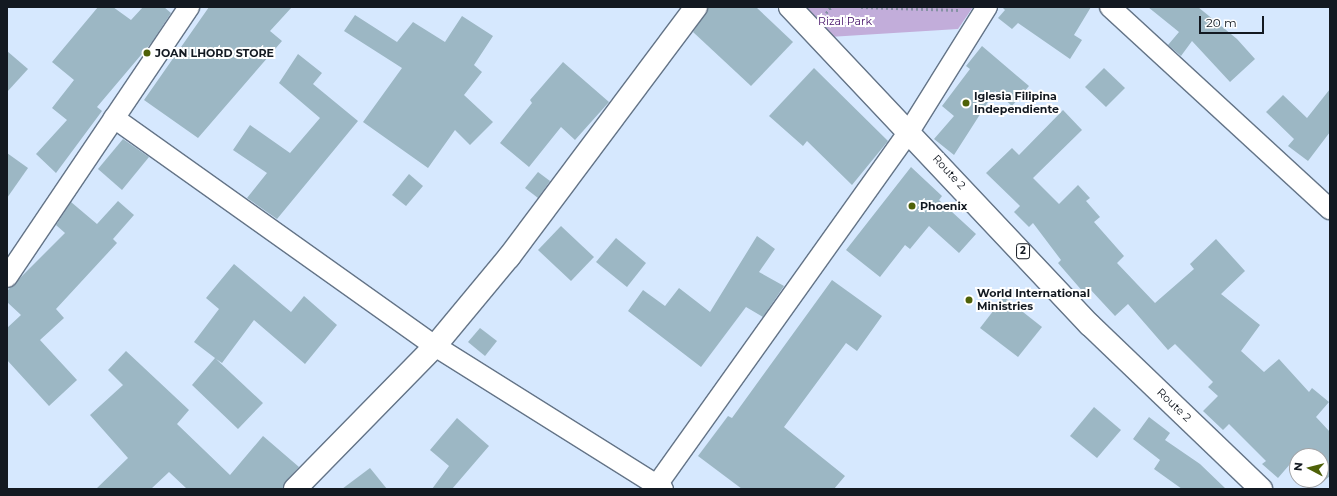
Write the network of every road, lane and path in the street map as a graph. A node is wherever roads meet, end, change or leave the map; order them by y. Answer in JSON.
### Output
{"nodes":[{"id":1,"x":189,"y":7,"type":"edge"},
{"id":2,"x":696,"y":7,"type":"edge"},
{"id":3,"x":790,"y":7,"type":"edge"},
{"id":4,"x":861,"y":7,"type":"edge"},
{"id":5,"x":961,"y":7,"type":"edge"},
{"id":6,"x":987,"y":7,"type":"edge"},
{"id":7,"x":1110,"y":7,"type":"edge"},
{"id":8,"x":114,"y":118,"type":"junction"},
{"id":9,"x":910,"y":130,"type":"junction"},
{"id":10,"x":1330,"y":210,"type":"edge"},
{"id":11,"x":7,"y":277,"type":"edge"},
{"id":12,"x":435,"y":346,"type":"junction"},
{"id":13,"x":658,"y":488,"type":"edge"},
{"id":14,"x":295,"y":489,"type":"edge"},
{"id":15,"x":1261,"y":489,"type":"edge"}],
"edges":[{"from":1,"to":8,"type":"street"},
{"from":2,"to":12,"type":"main road"},
{"from":3,"to":9,"type":"main road","name":"Route 2","number":"2"},
{"from":4,"to":5,"type":"path"},
{"from":6,"to":9,"type":"street"},
{"from":7,"to":10,"type":"street"},
{"from":8,"to":11,"type":"street"},
{"from":8,"to":12,"type":"street"},
{"from":9,"to":13,"type":"street"},
{"from":9,"to":15,"type":"main road","name":"Route 2","number":"2"},
{"from":12,"to":13,"type":"street"},
{"from":12,"to":14,"type":"main road"}]}
